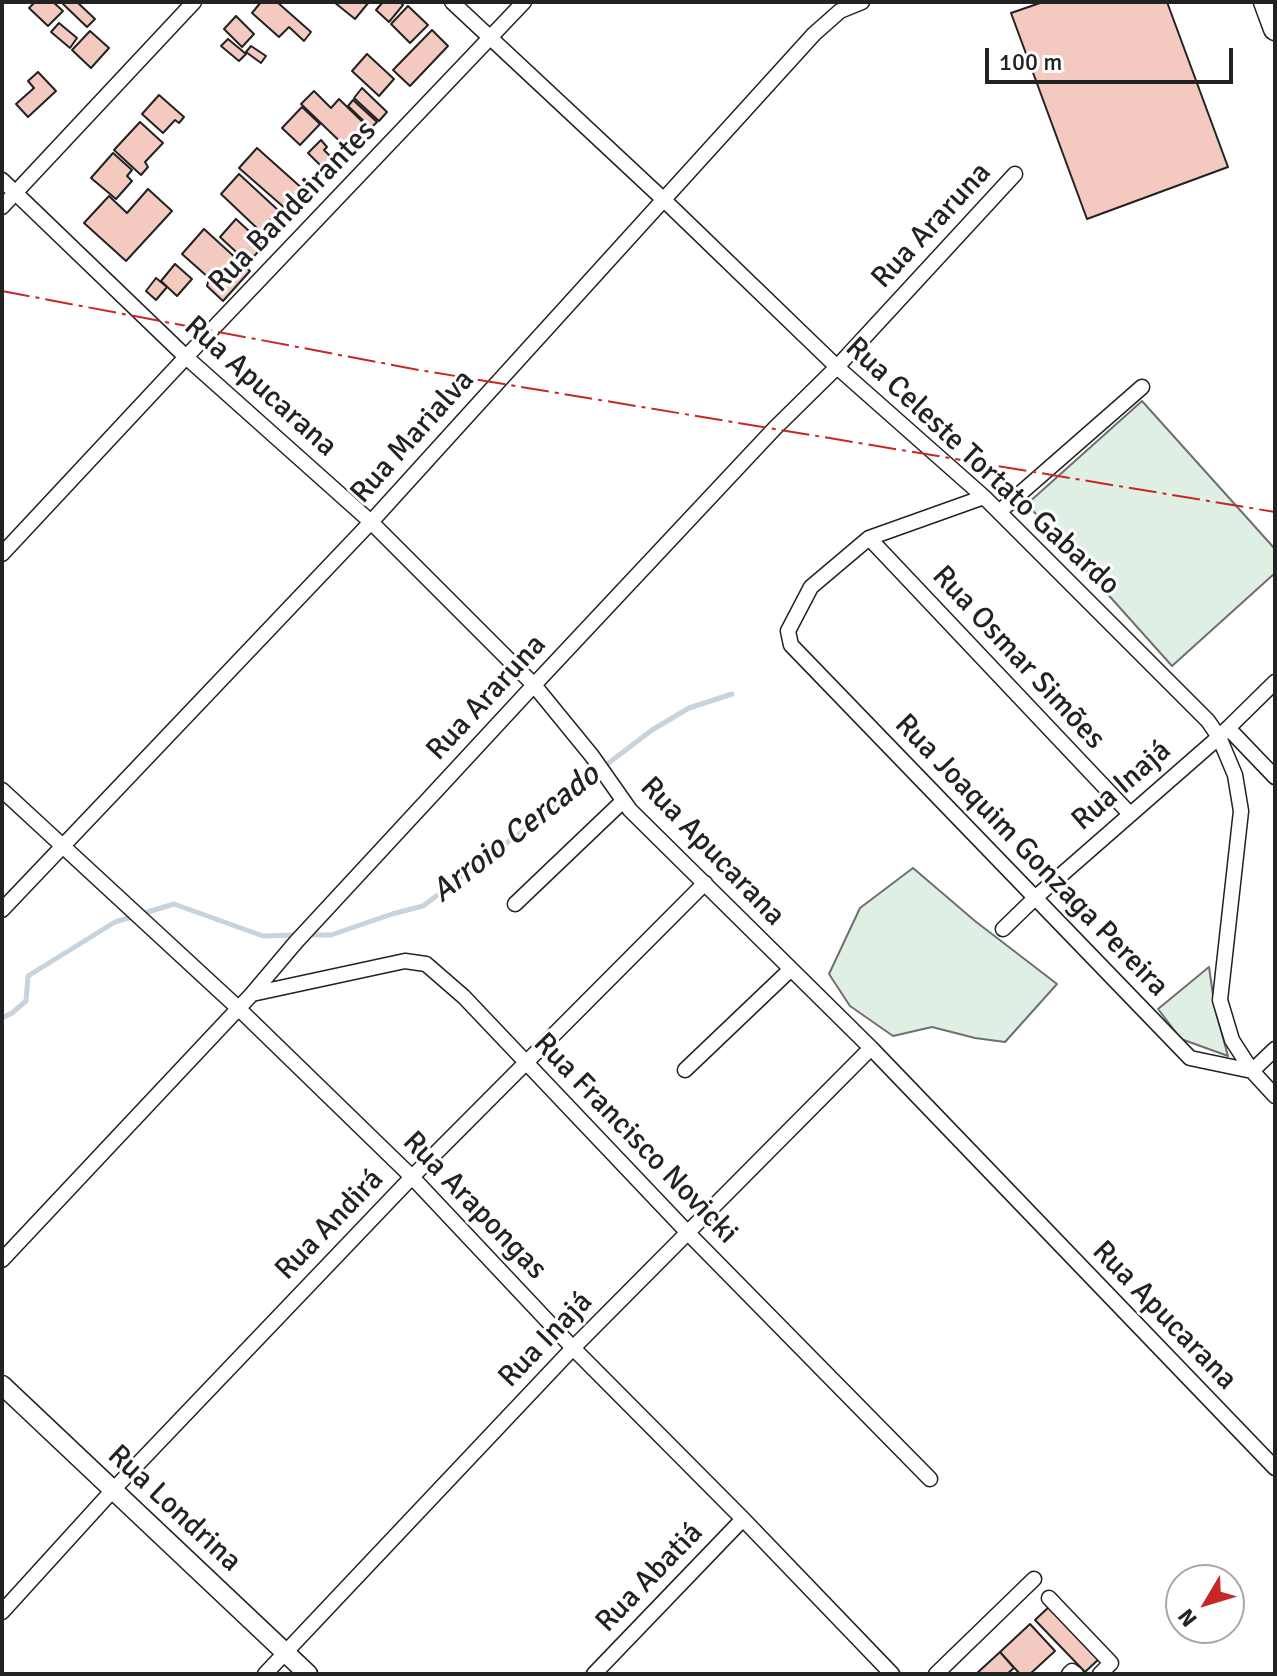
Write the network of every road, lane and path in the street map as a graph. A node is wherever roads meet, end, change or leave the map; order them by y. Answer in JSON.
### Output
{"nodes":[{"id":1,"x":194,"y":2,"type":"edge"},
{"id":2,"x":452,"y":2,"type":"edge"},
{"id":3,"x":524,"y":2,"type":"edge"},
{"id":4,"x":862,"y":2,"type":"edge"},
{"id":5,"x":1265,"y":2,"type":"edge"},
{"id":6,"x":1275,"y":29,"type":"edge"},
{"id":7,"x":490,"y":37,"type":"junction"},
{"id":8,"x":1015,"y":174,"type":"dead end"},
{"id":9,"x":2,"y":180,"type":"edge"},
{"id":10,"x":15,"y":193,"type":"junction"},
{"id":11,"x":664,"y":200,"type":"junction"},
{"id":12,"x":2,"y":207,"type":"edge"},
{"id":13,"x":186,"y":357,"type":"junction"},
{"id":14,"x":837,"y":367,"type":"junction"},
{"id":15,"x":1142,"y":387,"type":"dead end"},
{"id":16,"x":984,"y":497,"type":"junction"},
{"id":17,"x":999,"y":512,"type":"junction"},
{"id":18,"x":371,"y":522,"type":"junction"},
{"id":19,"x":869,"y":538,"type":"junction"},
{"id":20,"x":2,"y":554,"type":"edge"},
{"id":21,"x":1275,"y":682,"type":"edge"},
{"id":22,"x":534,"y":685,"type":"junction"},
{"id":23,"x":1224,"y":732,"type":"junction"},
{"id":24,"x":1275,"y":777,"type":"edge"},
{"id":25,"x":2,"y":790,"type":"edge"},
{"id":26,"x":623,"y":801,"type":"junction"},
{"id":27,"x":1130,"y":814,"type":"junction"},
{"id":28,"x":61,"y":847,"type":"junction"},
{"id":29,"x":705,"y":883,"type":"junction"},
{"id":30,"x":1036,"y":897,"type":"junction"},
{"id":31,"x":515,"y":904,"type":"dead end"},
{"id":32,"x":2,"y":910,"type":"edge"},
{"id":33,"x":1003,"y":929,"type":"dead end"},
{"id":34,"x":791,"y":969,"type":"junction"},
{"id":35,"x":252,"y":994,"type":"junction"},
{"id":36,"x":237,"y":1007,"type":"junction"},
{"id":37,"x":871,"y":1048,"type":"junction"},
{"id":38,"x":1275,"y":1049,"type":"edge"},
{"id":39,"x":525,"y":1063,"type":"junction"},
{"id":40,"x":685,"y":1070,"type":"dead end"},
{"id":41,"x":1252,"y":1071,"type":"junction"},
{"id":42,"x":1275,"y":1096,"type":"edge"},
{"id":43,"x":412,"y":1177,"type":"junction"},
{"id":44,"x":689,"y":1234,"type":"junction"},
{"id":45,"x":2,"y":1260,"type":"edge"},
{"id":46,"x":573,"y":1348,"type":"junction"},
{"id":47,"x":2,"y":1385,"type":"edge"},
{"id":48,"x":1275,"y":1468,"type":"edge"},
{"id":49,"x":930,"y":1479,"type":"dead end"},
{"id":50,"x":113,"y":1490,"type":"junction"},
{"id":51,"x":743,"y":1519,"type":"junction"},
{"id":52,"x":1034,"y":1579,"type":"dead end"},
{"id":53,"x":1049,"y":1598,"type":"dead end"},
{"id":54,"x":2,"y":1612,"type":"edge"},
{"id":55,"x":285,"y":1652,"type":"junction"},
{"id":56,"x":265,"y":1674,"type":"edge"},
{"id":57,"x":308,"y":1674,"type":"edge"},
{"id":58,"x":594,"y":1674,"type":"edge"},
{"id":59,"x":892,"y":1674,"type":"edge"},
{"id":60,"x":936,"y":1674,"type":"edge"},
{"id":61,"x":1069,"y":1674,"type":"edge"},
{"id":62,"x":1076,"y":1674,"type":"edge"},
{"id":63,"x":1100,"y":1674,"type":"edge"}],
"edges":[{"from":1,"to":10,"type":"street"},
{"from":2,"to":7,"type":"street","name":"Rua Celeste Tortato Gabardo"},
{"from":3,"to":7,"type":"street","name":"Rua Bandeirantes"},
{"from":4,"to":11,"type":"street","name":"Rua Marialva"},
{"from":5,"to":6,"type":"main road"},
{"from":7,"to":11,"type":"street","name":"Rua Celeste Tortato Gabardo"},
{"from":7,"to":13,"type":"street","name":"Rua Bandeirantes"},
{"from":8,"to":14,"type":"street","name":"Rua Araruna"},
{"from":9,"to":10,"type":"street","name":"Rua Apucarana"},
{"from":10,"to":12,"type":"street"},
{"from":10,"to":13,"type":"street","name":"Rua Apucarana"},
{"from":11,"to":14,"type":"street","name":"Rua Celeste Tortato Gabardo"},
{"from":11,"to":18,"type":"street","name":"Rua Marialva"},
{"from":13,"to":18,"type":"street","name":"Rua Apucarana"},
{"from":13,"to":20,"type":"street","name":"Rua Bandeirantes"},
{"from":14,"to":16,"type":"street","name":"Rua Celeste Tortato Gabardo"},
{"from":14,"to":22,"type":"street","name":"Rua Araruna"},
{"from":15,"to":17,"type":"street"},
{"from":16,"to":17,"type":"street","name":"Rua Celeste Tortato Gabardo"},
{"from":16,"to":19,"type":"street"},
{"from":17,"to":23,"type":"street","name":"Rua Celeste Tortato Gabardo"},
{"from":18,"to":22,"type":"street","name":"Rua Apucarana"},
{"from":18,"to":28,"type":"street","name":"Rua Marialva"},
{"from":19,"to":27,"type":"street","name":"Rua Osmar Simões"},
{"from":19,"to":30,"type":"street","name":"Rua Joaquim Gonzaga Pereira"},
{"from":21,"to":23,"type":"street","name":"Rua Inajá"},
{"from":22,"to":26,"type":"street","name":"Rua Apucarana"},
{"from":22,"to":35,"type":"street","name":"Rua Araruna"},
{"from":23,"to":24,"type":"street"},
{"from":23,"to":27,"type":"street","name":"Rua Inajá"},
{"from":23,"to":41,"type":"street","name":"Rua Celeste Tortato Gabardo"},
{"from":25,"to":28,"type":"street","name":"Rua Arapongas"},
{"from":26,"to":29,"type":"street","name":"Rua Apucarana"},
{"from":26,"to":31,"type":"street"},
{"from":27,"to":30,"type":"street","name":"Rua Inajá"},
{"from":28,"to":32,"type":"street","name":"Rua Marialva"},
{"from":28,"to":36,"type":"street","name":"Rua Arapongas"},
{"from":29,"to":34,"type":"street","name":"Rua Apucarana"},
{"from":29,"to":39,"type":"street","name":"Rua Andirá"},
{"from":30,"to":33,"type":"street","name":"Rua Inajá"},
{"from":30,"to":41,"type":"street","name":"Rua Joaquim Gonzaga Pereira"},
{"from":34,"to":37,"type":"street","name":"Rua Apucarana"},
{"from":34,"to":40,"type":"street"},
{"from":35,"to":36,"type":"street","name":"Rua Araruna"},
{"from":35,"to":39,"type":"street","name":"Rua Francisco Novicki"},
{"from":36,"to":43,"type":"street","name":"Rua Arapongas"},
{"from":36,"to":45,"type":"street","name":"Rua Araruna"},
{"from":37,"to":44,"type":"street","name":"Rua Inajá"},
{"from":37,"to":48,"type":"street","name":"Rua Apucarana"},
{"from":38,"to":41,"type":"street"},
{"from":39,"to":43,"type":"street","name":"Rua Andirá"},
{"from":39,"to":44,"type":"street","name":"Rua Francisco Novicki"},
{"from":41,"to":42,"type":"street","name":"Rua Celeste Tortato Gabardo"},
{"from":43,"to":46,"type":"street","name":"Rua Arapongas"},
{"from":43,"to":50,"type":"street","name":"Rua Andirá"},
{"from":44,"to":46,"type":"street","name":"Rua Inajá"},
{"from":44,"to":49,"type":"street","name":"Rua Francisco Novicki"},
{"from":46,"to":51,"type":"street","name":"Rua Arapongas"},
{"from":46,"to":55,"type":"street","name":"Rua Inajá"},
{"from":47,"to":50,"type":"street","name":"Rua Londrina"},
{"from":50,"to":54,"type":"street","name":"Rua Andirá"},
{"from":50,"to":55,"type":"street","name":"Rua Londrina"},
{"from":51,"to":58,"type":"street","name":"Rua Abatiá"},
{"from":51,"to":59,"type":"street","name":"Rua Arapongas"},
{"from":52,"to":60,"type":"street"},
{"from":53,"to":63,"type":"street"},
{"from":55,"to":56,"type":"street","name":"Rua Inajá"},
{"from":55,"to":57,"type":"street","name":"Rua Londrina"},
{"from":61,"to":62,"type":"street"}]}
